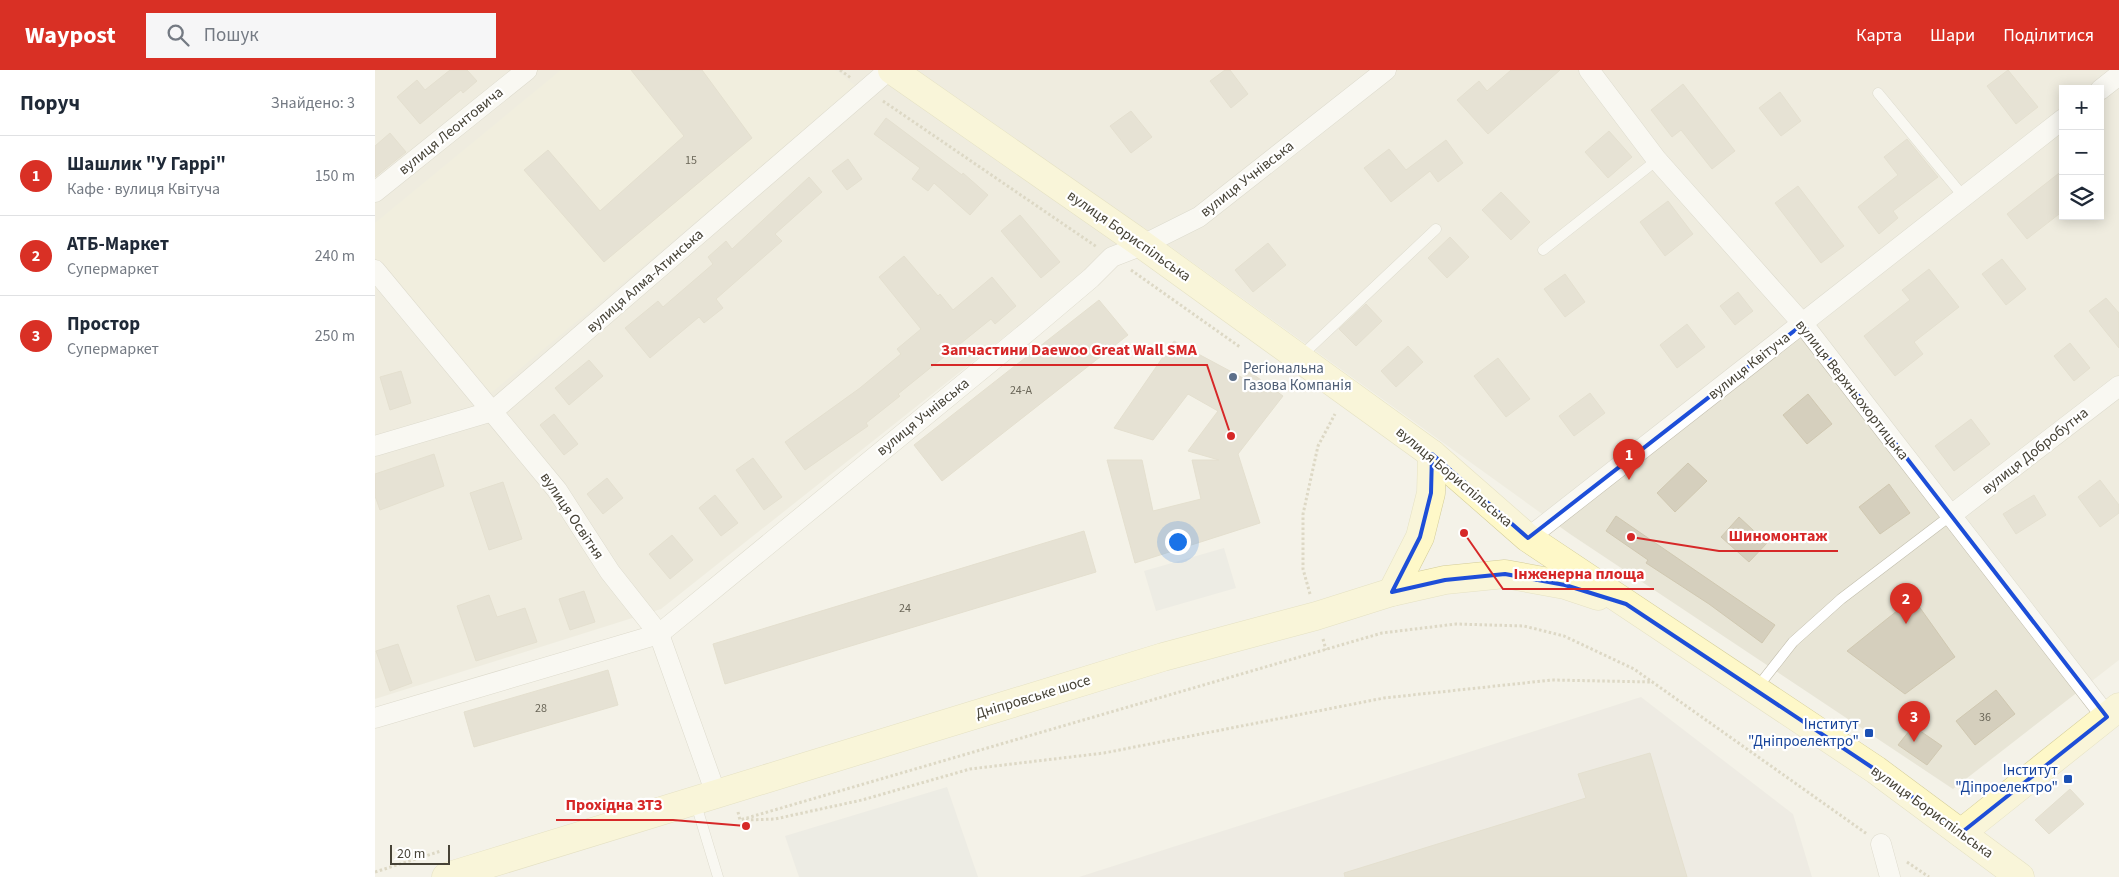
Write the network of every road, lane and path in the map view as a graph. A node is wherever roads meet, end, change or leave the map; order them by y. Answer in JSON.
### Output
{"nodes":[{"id":1,"x":527,"y":70,"type":"edge"},
{"id":2,"x":840,"y":70,"type":"edge"},
{"id":3,"x":891,"y":70,"type":"edge"},
{"id":4,"x":1386,"y":70,"type":"edge"},
{"id":5,"x":1589,"y":70,"type":"edge"},
{"id":6,"x":2119,"y":75,"type":"edge"},
{"id":7,"x":2104,"y":87,"type":"edge"},
{"id":8,"x":867,"y":90,"type":"junction"},
{"id":9,"x":1878,"y":93,"type":"dead end"},
{"id":10,"x":2059,"y":122,"type":"edge"},
{"id":11,"x":1657,"y":160,"type":"junction"},
{"id":12,"x":375,"y":192,"type":"edge"},
{"id":13,"x":1963,"y":196,"type":"junction"},
{"id":14,"x":1435,"y":229,"type":"dead end"},
{"id":15,"x":1143,"y":245,"type":"junction"},
{"id":16,"x":1543,"y":250,"type":"dead end"},
{"id":17,"x":1112,"y":257,"type":"junction"},
{"id":18,"x":375,"y":270,"type":"edge"},
{"id":19,"x":1803,"y":324,"type":"junction"},
{"id":20,"x":1248,"y":353,"type":"dead end"},
{"id":21,"x":1299,"y":357,"type":"junction"},
{"id":22,"x":2119,"y":386,"type":"edge"},
{"id":23,"x":1328,"y":409,"type":"dead end"},
{"id":24,"x":493,"y":411,"type":"junction"},
{"id":25,"x":375,"y":446,"type":"edge"},
{"id":26,"x":1432,"y":454,"type":"junction"},
{"id":27,"x":1950,"y":516,"type":"junction"},
{"id":28,"x":1528,"y":538,"type":"junction"},
{"id":29,"x":1392,"y":592,"type":"junction"},
{"id":30,"x":1626,"y":604,"type":"junction"},
{"id":31,"x":1316,"y":616,"type":"junction"},
{"id":32,"x":659,"y":634,"type":"junction"},
{"id":33,"x":1326,"y":650,"type":"junction"},
{"id":34,"x":1653,"y":682,"type":"junction"},
{"id":35,"x":1755,"y":690,"type":"junction"},
{"id":36,"x":2113,"y":715,"type":"edge"},
{"id":37,"x":375,"y":718,"type":"edge"},
{"id":38,"x":713,"y":795,"type":"junction"},
{"id":39,"x":740,"y":820,"type":"junction"},
{"id":40,"x":1961,"y":834,"type":"junction"},
{"id":41,"x":1881,"y":844,"type":"junction"},
{"id":42,"x":446,"y":877,"type":"edge"},
{"id":43,"x":718,"y":877,"type":"edge"},
{"id":44,"x":1890,"y":877,"type":"edge"},
{"id":45,"x":1929,"y":877,"type":"edge"},
{"id":46,"x":2020,"y":877,"type":"edge"}],
"edges":[{"from":1,"to":12,"type":"street","name":"вулиця Леонтовича"},
{"from":2,"to":8,"type":"path"},
{"from":3,"to":8,"type":"street","name":"вулиця Алма-Атинська"},
{"from":3,"to":15,"type":"street","name":"вулиця Бориспільська"},
{"from":4,"to":15,"type":"street","name":"вулиця Учнівська"},
{"from":5,"to":11,"type":"street","name":"вулиця Верхньохортицька"},
{"from":6,"to":7,"type":"street"},
{"from":8,"to":17,"type":"path"},
{"from":8,"to":24,"type":"street","name":"вулиця Алма-Атинська"},
{"from":9,"to":13,"type":"lane"},
{"from":10,"to":13,"type":"street","name":"вулиця Квітуча"},
{"from":11,"to":16,"type":"lane"},
{"from":11,"to":19,"type":"street","name":"вулиця Верхньохортицька"},
{"from":13,"to":19,"type":"street","name":"вулиця Квітуча"},
{"from":14,"to":21,"type":"lane"},
{"from":15,"to":17,"type":"street","name":"вулиця Учнівська"},
{"from":15,"to":21,"type":"street","name":"вулиця Бориспільська"},
{"from":17,"to":20,"type":"path"},
{"from":17,"to":32,"type":"street","name":"вулиця Учнівська"},
{"from":18,"to":24,"type":"street","name":"вулиця Освітня"},
{"from":19,"to":27,"type":"street","name":"вулиця Верхньохортицька"},
{"from":19,"to":28,"type":"street","name":"вулиця Квітуча"},
{"from":21,"to":26,"type":"street","name":"вулиця Бориспільська"},
{"from":22,"to":27,"type":"street","name":"вулиця Добробутна"},
{"from":23,"to":31,"type":"path"},
{"from":24,"to":25,"type":"street","name":"вулиця Алма-Атинська"},
{"from":24,"to":32,"type":"street","name":"вулиця Освітня"},
{"from":26,"to":28,"type":"street","name":"вулиця Бориспільська"},
{"from":26,"to":29,"type":"street"},
{"from":27,"to":35,"type":"lane"},
{"from":27,"to":36,"type":"street","name":"вулиця Верхньохортицька"},
{"from":28,"to":30,"type":"street","name":"вулиця Бориспільська"},
{"from":29,"to":30,"type":"street","name":"Дніпровське шосе"},
{"from":29,"to":31,"type":"street","name":"Дніпровське шосе"},
{"from":30,"to":35,"type":"street","name":"вулиця Бориспільська"},
{"from":31,"to":33,"type":"path"},
{"from":31,"to":38,"type":"street","name":"Дніпровське шосе"},
{"from":32,"to":37,"type":"street"},
{"from":32,"to":38,"type":"street","name":"вулиця Освітня"},
{"from":33,"to":34,"type":"path"},
{"from":33,"to":39,"type":"path"},
{"from":34,"to":39,"type":"path"},
{"from":34,"to":41,"type":"path"},
{"from":35,"to":40,"type":"street","name":"вулиця Бориспільська"},
{"from":36,"to":40,"type":"street"},
{"from":38,"to":39,"type":"path"},
{"from":38,"to":42,"type":"street","name":"Дніпровське шосе"},
{"from":38,"to":43,"type":"lane"},
{"from":40,"to":46,"type":"street","name":"вулиця Бориспільська"},
{"from":41,"to":44,"type":"street"},
{"from":41,"to":45,"type":"path"}]}
